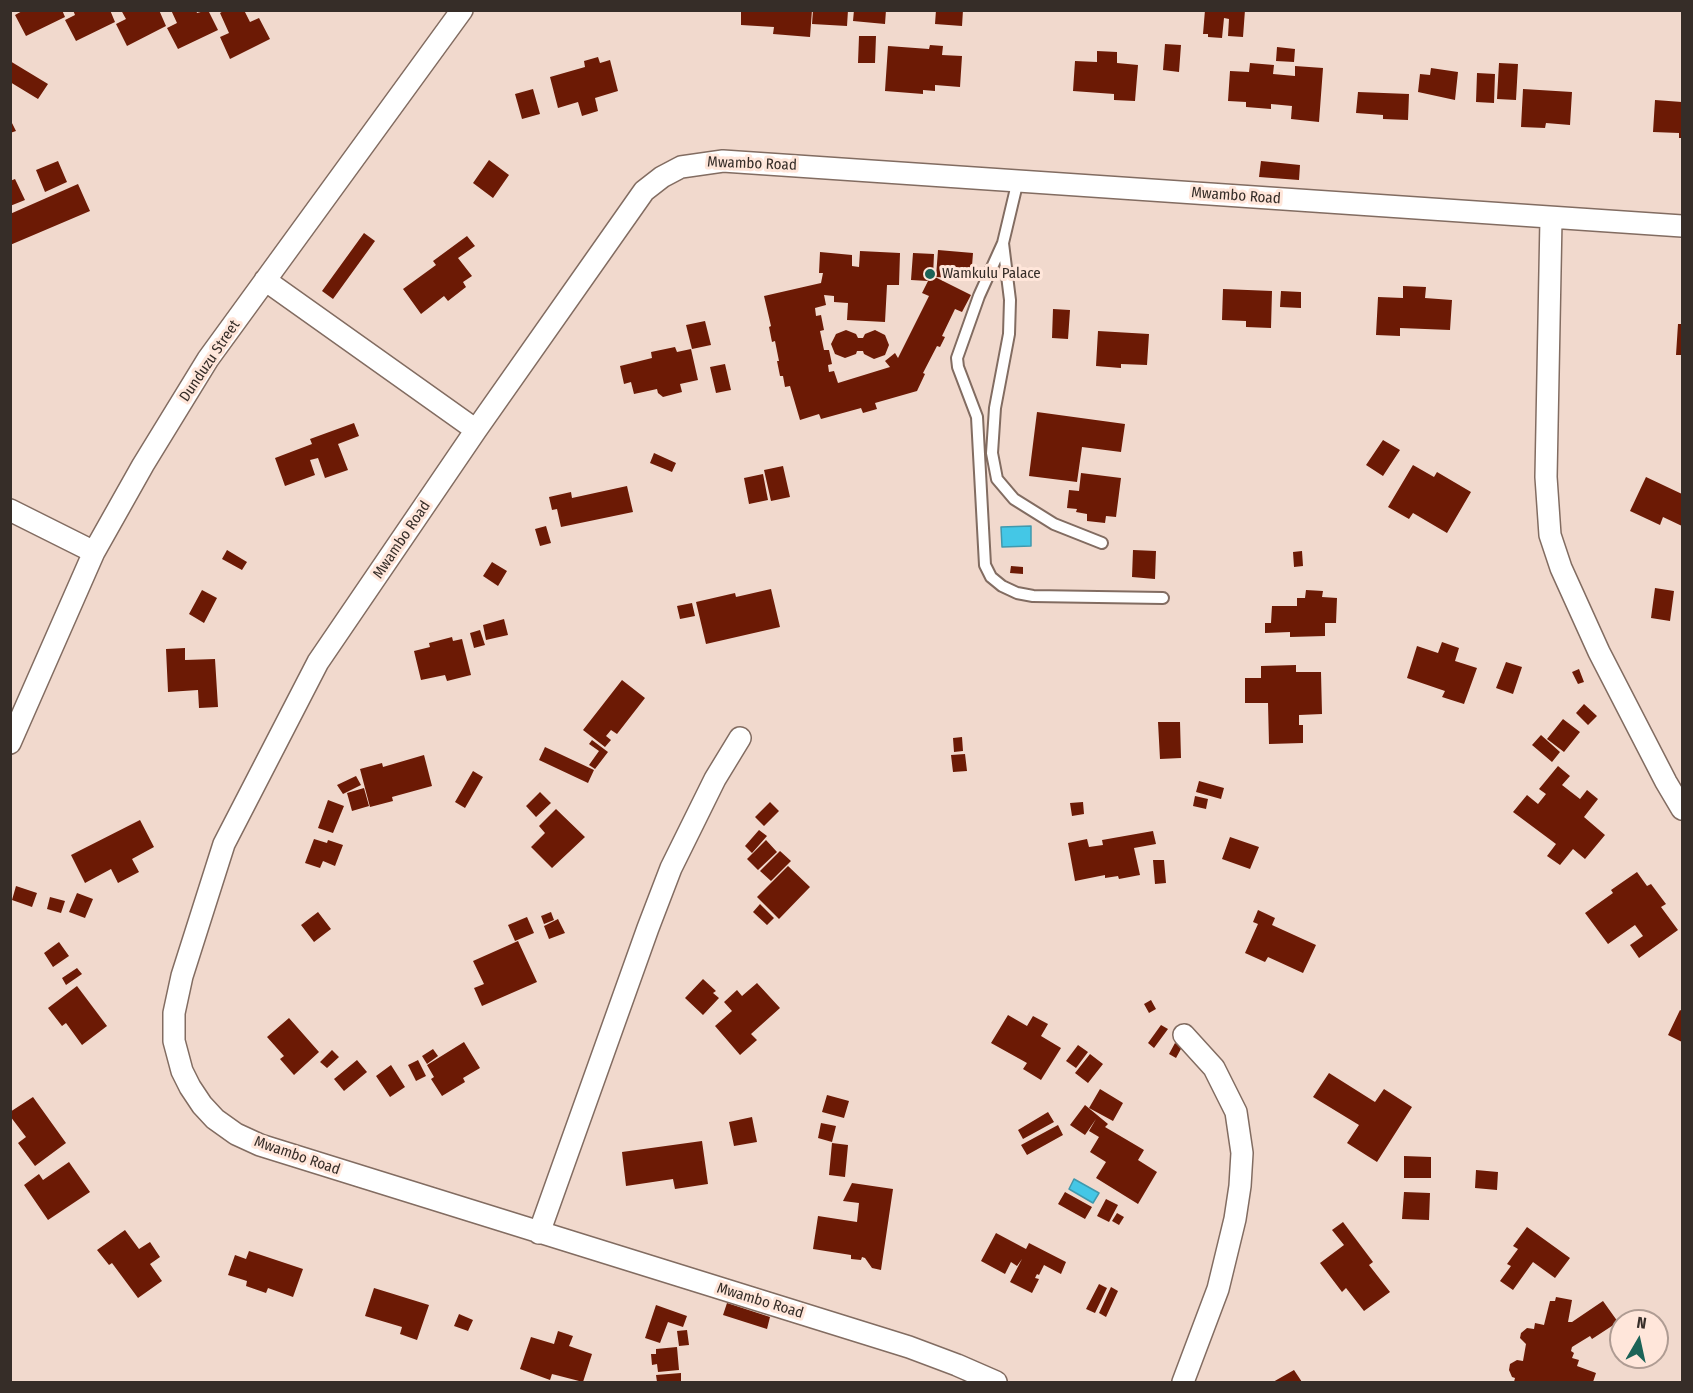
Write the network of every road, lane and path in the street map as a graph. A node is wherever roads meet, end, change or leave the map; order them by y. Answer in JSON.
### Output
{"nodes":[{"id":1,"x":462,"y":10,"type":"edge"},
{"id":2,"x":1018,"y":180,"type":"junction"},
{"id":3,"x":1551,"y":219,"type":"junction"},
{"id":4,"x":1683,"y":226,"type":"edge"},
{"id":5,"x":1003,"y":243,"type":"junction"},
{"id":6,"x":265,"y":280,"type":"junction"},
{"id":7,"x":476,"y":430,"type":"junction"},
{"id":8,"x":10,"y":510,"type":"edge"},
{"id":9,"x":1102,"y":543,"type":"dead end"},
{"id":10,"x":94,"y":552,"type":"junction"},
{"id":11,"x":1162,"y":598,"type":"dead end"},
{"id":12,"x":740,"y":738,"type":"dead end"},
{"id":13,"x":10,"y":743,"type":"edge"},
{"id":14,"x":1674,"y":778,"type":"edge"},
{"id":15,"x":1683,"y":809,"type":"edge"},
{"id":16,"x":1184,"y":1035,"type":"dead end"},
{"id":17,"x":539,"y":1233,"type":"junction"},
{"id":18,"x":996,"y":1383,"type":"edge"},
{"id":19,"x":1183,"y":1383,"type":"edge"}],
"edges":[{"from":1,"to":6,"type":"street","name":"Dunduzu Street"},
{"from":2,"to":3,"type":"street","name":"Mwambo Road"},
{"from":2,"to":5,"type":"lane"},
{"from":2,"to":7,"type":"street","name":"Mwambo Road"},
{"from":3,"to":4,"type":"street","name":"Mwambo Road"},
{"from":3,"to":14,"type":"street"},
{"from":5,"to":9,"type":"lane"},
{"from":5,"to":11,"type":"lane"},
{"from":6,"to":7,"type":"street"},
{"from":6,"to":10,"type":"street","name":"Dunduzu Street"},
{"from":7,"to":17,"type":"street","name":"Mwambo Road"},
{"from":8,"to":10,"type":"street"},
{"from":10,"to":13,"type":"street","name":"Dunduzu Street"},
{"from":12,"to":17,"type":"street"},
{"from":14,"to":15,"type":"street"},
{"from":16,"to":19,"type":"street"},
{"from":17,"to":18,"type":"street","name":"Mwambo Road"}]}
